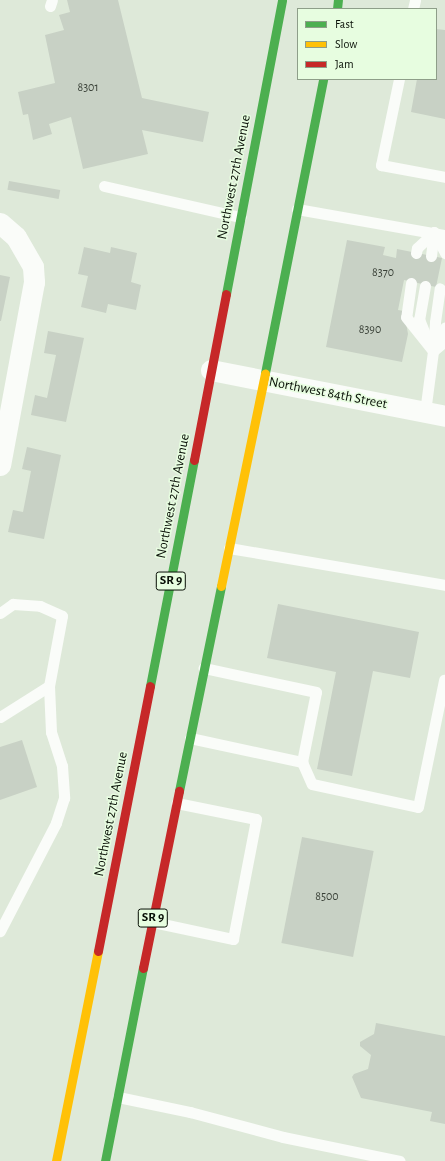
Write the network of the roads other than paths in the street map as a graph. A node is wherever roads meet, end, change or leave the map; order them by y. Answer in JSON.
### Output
{"nodes":[{"id":1,"x":282,"y":0,"type":"edge"},
{"id":2,"x":323,"y":80,"type":"edge"},
{"id":3,"x":399,"y":80,"type":"edge"},
{"id":4,"x":445,"y":177,"type":"edge"},
{"id":5,"x":104,"y":186,"type":"dead end"},
{"id":6,"x":297,"y":209,"type":"junction"},
{"id":7,"x":241,"y":217,"type":"junction"},
{"id":8,"x":0,"y":223,"type":"edge"},
{"id":9,"x":440,"y":234,"type":"edge"},
{"id":10,"x":445,"y":242,"type":"edge"},
{"id":11,"x":416,"y":253,"type":"dead end"},
{"id":12,"x":445,"y":253,"type":"edge"},
{"id":13,"x":431,"y":256,"type":"dead end"},
{"id":14,"x":411,"y":283,"type":"dead end"},
{"id":15,"x":425,"y":286,"type":"dead end"},
{"id":16,"x":440,"y":288,"type":"dead end"},
{"id":17,"x":445,"y":327,"type":"edge"},
{"id":18,"x":445,"y":341,"type":"edge"},
{"id":19,"x":433,"y":351,"type":"junction"},
{"id":20,"x":211,"y":370,"type":"junction"},
{"id":21,"x":264,"y":380,"type":"junction"},
{"id":22,"x":425,"y":412,"type":"junction"},
{"id":23,"x":445,"y":416,"type":"edge"},
{"id":24,"x":3,"y":430,"type":"edge"},
{"id":25,"x":0,"y":465,"type":"edge"},
{"id":26,"x":229,"y":548,"type":"junction"},
{"id":27,"x":445,"y":585,"type":"edge"},
{"id":28,"x":0,"y":613,"type":"edge"},
{"id":29,"x":204,"y":668,"type":"junction"},
{"id":30,"x":444,"y":680,"type":"dead end"},
{"id":31,"x":49,"y":686,"type":"junction"},
{"id":32,"x":0,"y":717,"type":"edge"},
{"id":33,"x":190,"y":738,"type":"junction"},
{"id":34,"x":302,"y":762,"type":"junction"},
{"id":35,"x":177,"y":803,"type":"junction"},
{"id":36,"x":153,"y":922,"type":"junction"},
{"id":37,"x":0,"y":931,"type":"edge"},
{"id":38,"x":118,"y":1097,"type":"junction"},
{"id":39,"x":56,"y":1161,"type":"edge"},
{"id":40,"x":105,"y":1161,"type":"edge"},
{"id":41,"x":400,"y":1161,"type":"edge"}],
"edges":[{"from":1,"to":7,"type":"main road","name":"Northwest 27th Avenue","number":"SR 9"},
{"from":2,"to":6,"type":"main road","number":"SR 9"},
{"from":3,"to":4,"type":"lane"},
{"from":5,"to":7,"type":"lane"},
{"from":6,"to":9,"type":"lane"},
{"from":6,"to":21,"type":"main road","number":"SR 9"},
{"from":7,"to":20,"type":"main road","name":"Northwest 27th Avenue","number":"SR 9"},
{"from":8,"to":24,"type":"street"},
{"from":9,"to":10,"type":"lane"},
{"from":9,"to":11,"type":"lane"},
{"from":9,"to":12,"type":"lane"},
{"from":9,"to":13,"type":"lane"},
{"from":14,"to":19,"type":"lane"},
{"from":15,"to":19,"type":"lane"},
{"from":16,"to":19,"type":"lane"},
{"from":17,"to":19,"type":"lane"},
{"from":18,"to":19,"type":"lane"},
{"from":19,"to":22,"type":"lane"},
{"from":20,"to":21,"type":"street","name":"Northwest 84th Street"},
{"from":20,"to":39,"type":"main road","name":"Northwest 27th Avenue","number":"SR 9"},
{"from":21,"to":22,"type":"street","name":"Northwest 84th Street"},
{"from":21,"to":26,"type":"main road","number":"SR 9"},
{"from":22,"to":23,"type":"street","name":"Northwest 84th Street"},
{"from":24,"to":25,"type":"street"},
{"from":26,"to":27,"type":"lane"},
{"from":26,"to":29,"type":"main road","number":"SR 9"},
{"from":28,"to":31,"type":"lane"},
{"from":29,"to":33,"type":"main road","number":"SR 9"},
{"from":29,"to":34,"type":"lane"},
{"from":30,"to":34,"type":"lane"},
{"from":31,"to":32,"type":"lane"},
{"from":31,"to":37,"type":"lane"},
{"from":33,"to":34,"type":"lane"},
{"from":33,"to":35,"type":"main road","number":"SR 9"},
{"from":35,"to":36,"type":"main road","number":"SR 9"},
{"from":35,"to":36,"type":"lane"},
{"from":36,"to":38,"type":"main road","number":"SR 9"},
{"from":38,"to":40,"type":"main road","number":"SR 9"},
{"from":38,"to":41,"type":"lane"}]}
